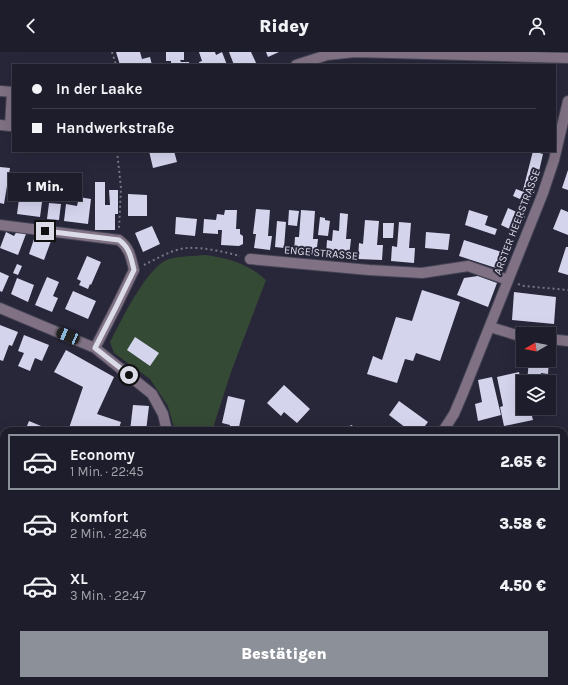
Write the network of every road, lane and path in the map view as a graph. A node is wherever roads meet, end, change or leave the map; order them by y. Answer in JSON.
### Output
{"nodes":[{"id":1,"x":112,"y":52,"type":"edge"},
{"id":2,"x":568,"y":58,"type":"edge"},
{"id":3,"x":116,"y":64,"type":"edge"},
{"id":4,"x":299,"y":64,"type":"edge"},
{"id":5,"x":0,"y":91,"type":"edge"},
{"id":6,"x":12,"y":92,"type":"edge"},
{"id":7,"x":568,"y":101,"type":"edge"},
{"id":8,"x":0,"y":125,"type":"edge"},
{"id":9,"x":117,"y":152,"type":"edge"},
{"id":10,"x":556,"y":152,"type":"edge"},
{"id":11,"x":556,"y":152,"type":"edge"},
{"id":12,"x":0,"y":225,"type":"edge"},
{"id":13,"x":119,"y":240,"type":"junction"},
{"id":14,"x":250,"y":259,"type":"joint"},
{"id":15,"x":134,"y":270,"type":"junction"},
{"id":16,"x":508,"y":280,"type":"junction"},
{"id":17,"x":568,"y":290,"type":"edge"},
{"id":18,"x":0,"y":308,"type":"edge"},
{"id":19,"x":490,"y":327,"type":"junction"},
{"id":20,"x":516,"y":335,"type":"edge"},
{"id":21,"x":556,"y":340,"type":"edge"},
{"id":22,"x":568,"y":341,"type":"edge"},
{"id":23,"x":95,"y":348,"type":"junction"},
{"id":24,"x":166,"y":427,"type":"edge"},
{"id":25,"x":446,"y":427,"type":"edge"}],
"edges":[{"from":1,"to":3,"type":"path"},
{"from":2,"to":4,"type":"street"},
{"from":5,"to":6,"type":"street"},
{"from":6,"to":8,"type":"street"},
{"from":7,"to":11,"type":"street","name":"ARSTER HEERSTRASSE"},
{"from":9,"to":13,"type":"path"},
{"from":10,"to":16,"type":"street","name":"ARSTER HEERSTRASSE"},
{"from":12,"to":13,"type":"street"},
{"from":13,"to":15,"type":"street"},
{"from":14,"to":15,"type":"path"},
{"from":14,"to":16,"type":"street","name":"ENGE STRASSE"},
{"from":15,"to":23,"type":"street"},
{"from":16,"to":17,"type":"path"},
{"from":16,"to":19,"type":"street","name":"ARSTER HEERSTRASSE"},
{"from":18,"to":23,"type":"street"},
{"from":19,"to":20,"type":"street"},
{"from":19,"to":25,"type":"street","name":"ARSTER HEERSTRASSE"},
{"from":21,"to":22,"type":"street"},
{"from":23,"to":24,"type":"street"}]}
